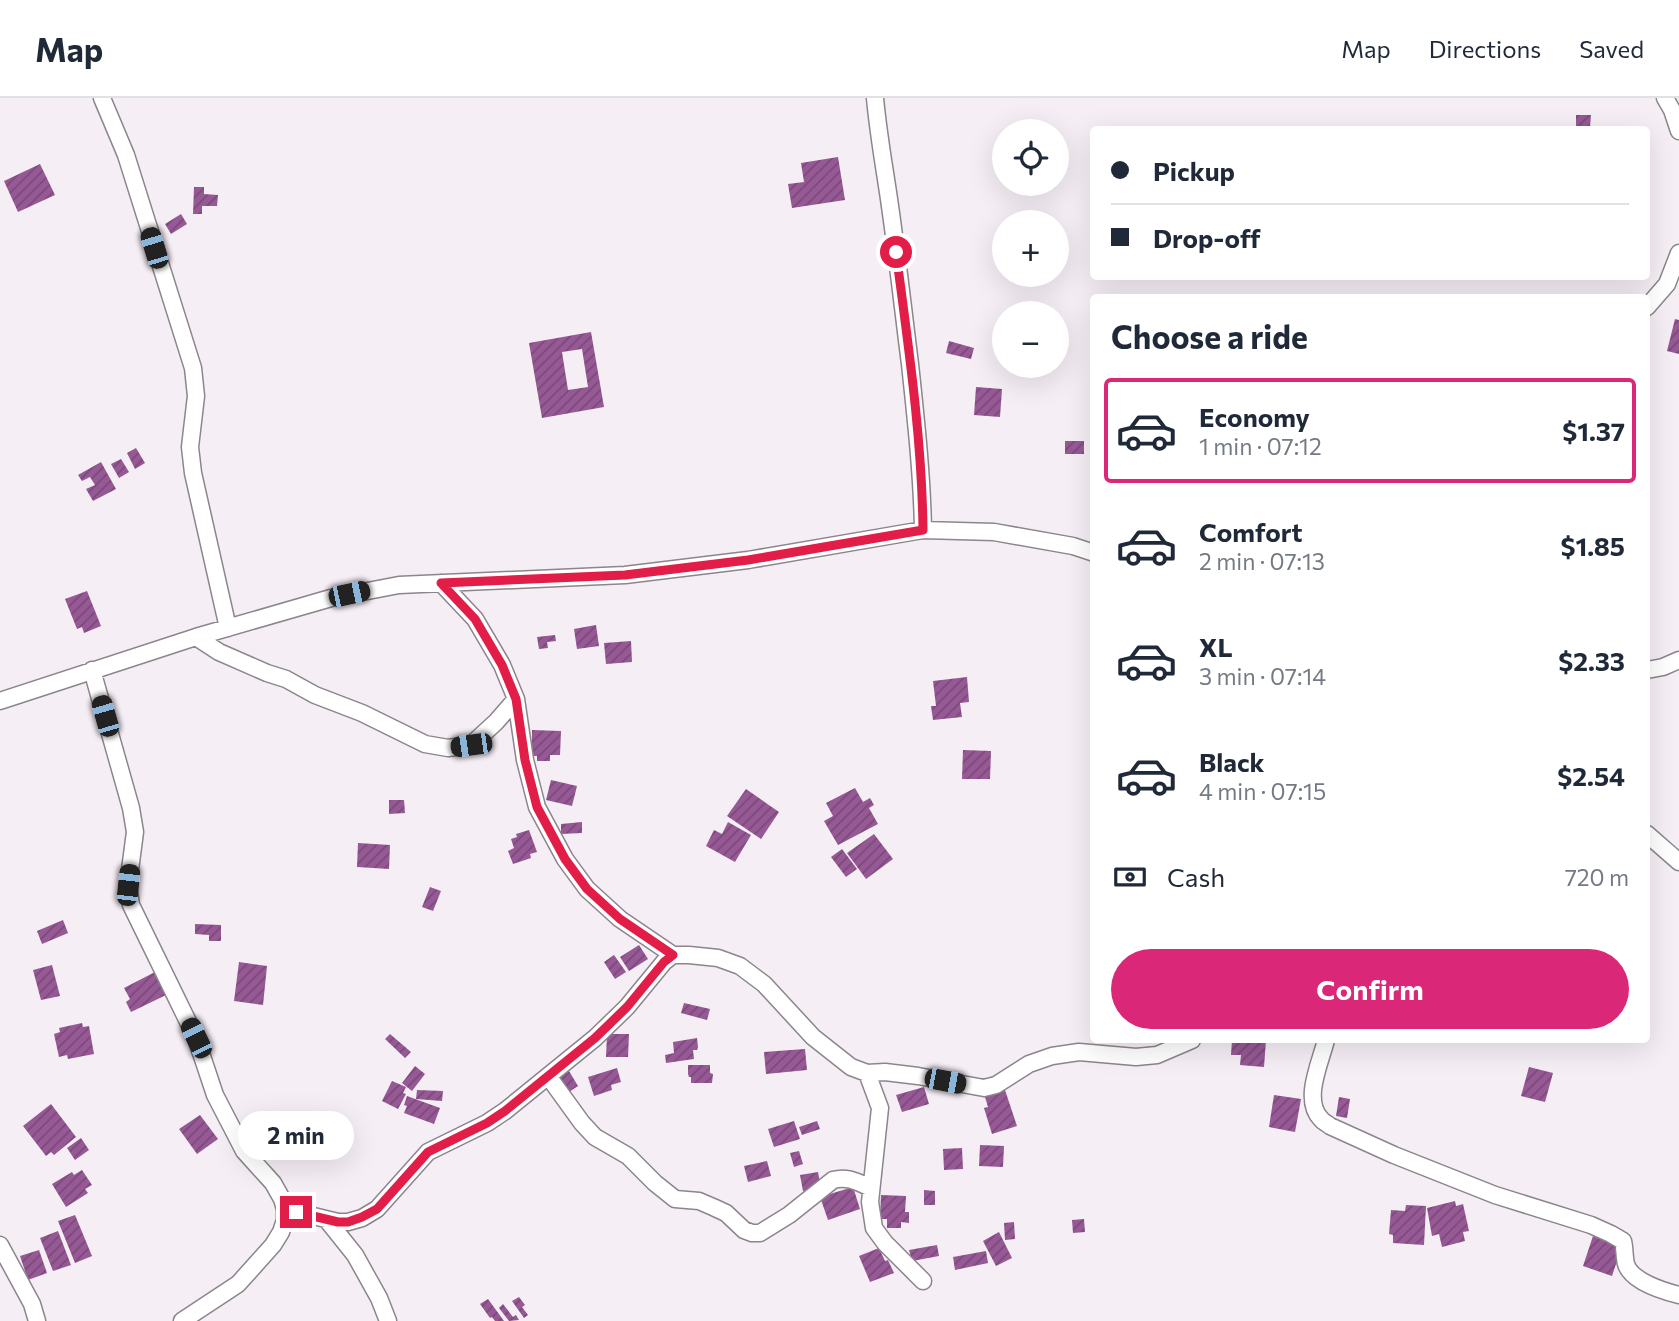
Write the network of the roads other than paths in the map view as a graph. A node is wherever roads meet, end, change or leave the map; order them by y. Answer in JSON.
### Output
{"nodes":[{"id":1,"x":102,"y":98,"type":"edge"},
{"id":2,"x":875,"y":98,"type":"edge"},
{"id":3,"x":1665,"y":98,"type":"edge"},
{"id":4,"x":1679,"y":131,"type":"edge"},
{"id":5,"x":1679,"y":253,"type":"edge"},
{"id":6,"x":1673,"y":284,"type":"edge"},
{"id":7,"x":1650,"y":304,"type":"edge"},
{"id":8,"x":923,"y":530,"type":"junction"},
{"id":9,"x":1090,"y":552,"type":"edge"},
{"id":10,"x":441,"y":583,"type":"junction"},
{"id":11,"x":228,"y":628,"type":"junction"},
{"id":12,"x":196,"y":637,"type":"junction"},
{"id":13,"x":1679,"y":660,"type":"edge"},
{"id":14,"x":1650,"y":669,"type":"edge"},
{"id":15,"x":92,"y":670,"type":"junction"},
{"id":16,"x":516,"y":699,"type":"junction"},
{"id":17,"x":0,"y":701,"type":"edge"},
{"id":18,"x":1650,"y":837,"type":"edge"},
{"id":19,"x":1679,"y":862,"type":"edge"},
{"id":20,"x":673,"y":955,"type":"junction"},
{"id":21,"x":1185,"y":1043,"type":"edge"},
{"id":22,"x":1325,"y":1043,"type":"edge"},
{"id":23,"x":867,"y":1073,"type":"junction"},
{"id":24,"x":548,"y":1076,"type":"junction"},
{"id":25,"x":871,"y":1188,"type":"junction"},
{"id":26,"x":282,"y":1199,"type":"junction"},
{"id":27,"x":327,"y":1220,"type":"junction"},
{"id":28,"x":0,"y":1245,"type":"edge"},
{"id":29,"x":923,"y":1282,"type":"dead end"},
{"id":30,"x":1679,"y":1295,"type":"edge"},
{"id":31,"x":37,"y":1321,"type":"edge"},
{"id":32,"x":182,"y":1321,"type":"edge"},
{"id":33,"x":388,"y":1321,"type":"edge"}],
"edges":[{"from":1,"to":11,"type":"street"},
{"from":2,"to":8,"type":"street"},
{"from":3,"to":4,"type":"street"},
{"from":5,"to":6,"type":"street"},
{"from":6,"to":7,"type":"street"},
{"from":8,"to":9,"type":"street"},
{"from":8,"to":10,"type":"street"},
{"from":10,"to":11,"type":"street"},
{"from":10,"to":16,"type":"street"},
{"from":11,"to":12,"type":"street"},
{"from":12,"to":15,"type":"street"},
{"from":12,"to":16,"type":"street"},
{"from":13,"to":14,"type":"street"},
{"from":15,"to":17,"type":"street"},
{"from":15,"to":26,"type":"street"},
{"from":16,"to":20,"type":"street"},
{"from":18,"to":19,"type":"street"},
{"from":20,"to":23,"type":"street"},
{"from":20,"to":24,"type":"street"},
{"from":21,"to":23,"type":"street"},
{"from":22,"to":30,"type":"street"},
{"from":23,"to":25,"type":"street"},
{"from":24,"to":25,"type":"street"},
{"from":24,"to":27,"type":"street"},
{"from":25,"to":29,"type":"street"},
{"from":26,"to":27,"type":"street"},
{"from":26,"to":32,"type":"street"},
{"from":27,"to":33,"type":"street"},
{"from":28,"to":31,"type":"street"}]}
